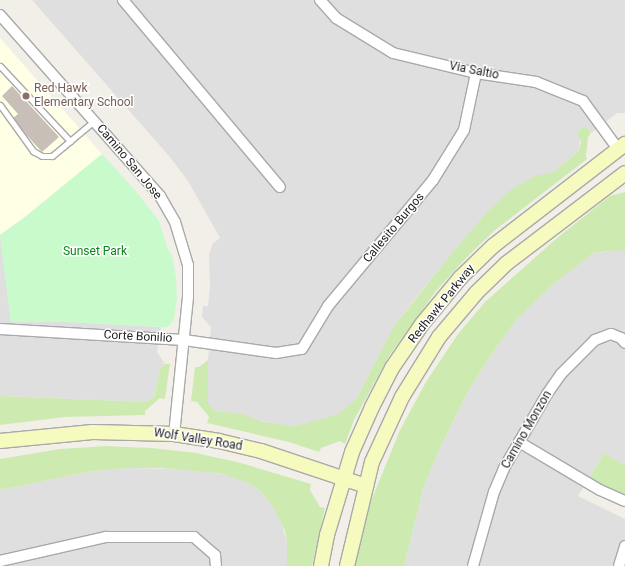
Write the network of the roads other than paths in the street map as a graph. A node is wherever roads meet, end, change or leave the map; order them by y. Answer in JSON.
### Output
{"nodes":[{"id":1,"x":123,"y":0,"type":"edge"},
{"id":2,"x":320,"y":0,"type":"edge"},
{"id":3,"x":0,"y":15,"type":"edge"},
{"id":4,"x":0,"y":66,"type":"edge"},
{"id":5,"x":476,"y":73,"type":"junction"},
{"id":6,"x":0,"y":105,"type":"edge"},
{"id":7,"x":94,"y":121,"type":"junction"},
{"id":8,"x":70,"y":141,"type":"junction"},
{"id":9,"x":623,"y":150,"type":"edge"},
{"id":10,"x":625,"y":173,"type":"edge"},
{"id":11,"x":280,"y":186,"type":"dead end"},
{"id":12,"x":0,"y":329,"type":"edge"},
{"id":13,"x":184,"y":340,"type":"junction"},
{"id":14,"x":625,"y":343,"type":"edge"},
{"id":15,"x":276,"y":353,"type":"joint"},
{"id":16,"x":174,"y":434,"type":"junction"},
{"id":17,"x":0,"y":441,"type":"edge"},
{"id":18,"x":519,"y":442,"type":"junction"},
{"id":19,"x":343,"y":478,"type":"junction"},
{"id":20,"x":366,"y":486,"type":"junction"},
{"id":21,"x":625,"y":502,"type":"edge"},
{"id":22,"x":625,"y":546,"type":"edge"},
{"id":23,"x":0,"y":561,"type":"edge"},
{"id":24,"x":216,"y":566,"type":"edge"},
{"id":25,"x":321,"y":566,"type":"edge"},
{"id":26,"x":348,"y":566,"type":"edge"},
{"id":27,"x":473,"y":566,"type":"edge"},
{"id":28,"x":619,"y":566,"type":"edge"}],
"edges":[{"from":1,"to":11,"type":"street"},
{"from":2,"to":5,"type":"street","name":"Via Saltio"},
{"from":3,"to":7,"type":"street","name":"Camino San Jose"},
{"from":4,"to":8,"type":"lane"},
{"from":5,"to":9,"type":"street","name":"Via Saltio"},
{"from":5,"to":15,"type":"street","name":"Callesito Burgos"},
{"from":6,"to":8,"type":"lane"},
{"from":7,"to":8,"type":"lane"},
{"from":7,"to":13,"type":"street","name":"Camino San Jose"},
{"from":9,"to":19,"type":"main road","name":"Redhawk Parkway"},
{"from":10,"to":20,"type":"main road","name":"Redhawk Parkway"},
{"from":12,"to":13,"type":"street","name":"Corte Bonilio"},
{"from":13,"to":15,"type":"street","name":"Corte Bonilio"},
{"from":13,"to":16,"type":"street","name":"Camino San Jose"},
{"from":14,"to":18,"type":"street","name":"Camino Monzon"},
{"from":16,"to":17,"type":"main road","name":"Wolf Valley Road"},
{"from":16,"to":19,"type":"main road","name":"Wolf Valley Road"},
{"from":18,"to":21,"type":"street"},
{"from":18,"to":27,"type":"street","name":"Camino Monzon"},
{"from":19,"to":20,"type":"main road","name":"Wolf Valley Road"},
{"from":19,"to":25,"type":"main road","name":"Redhawk Parkway"},
{"from":20,"to":26,"type":"main road","name":"Redhawk Parkway"},
{"from":22,"to":28,"type":"street"},
{"from":23,"to":24,"type":"street"}]}
